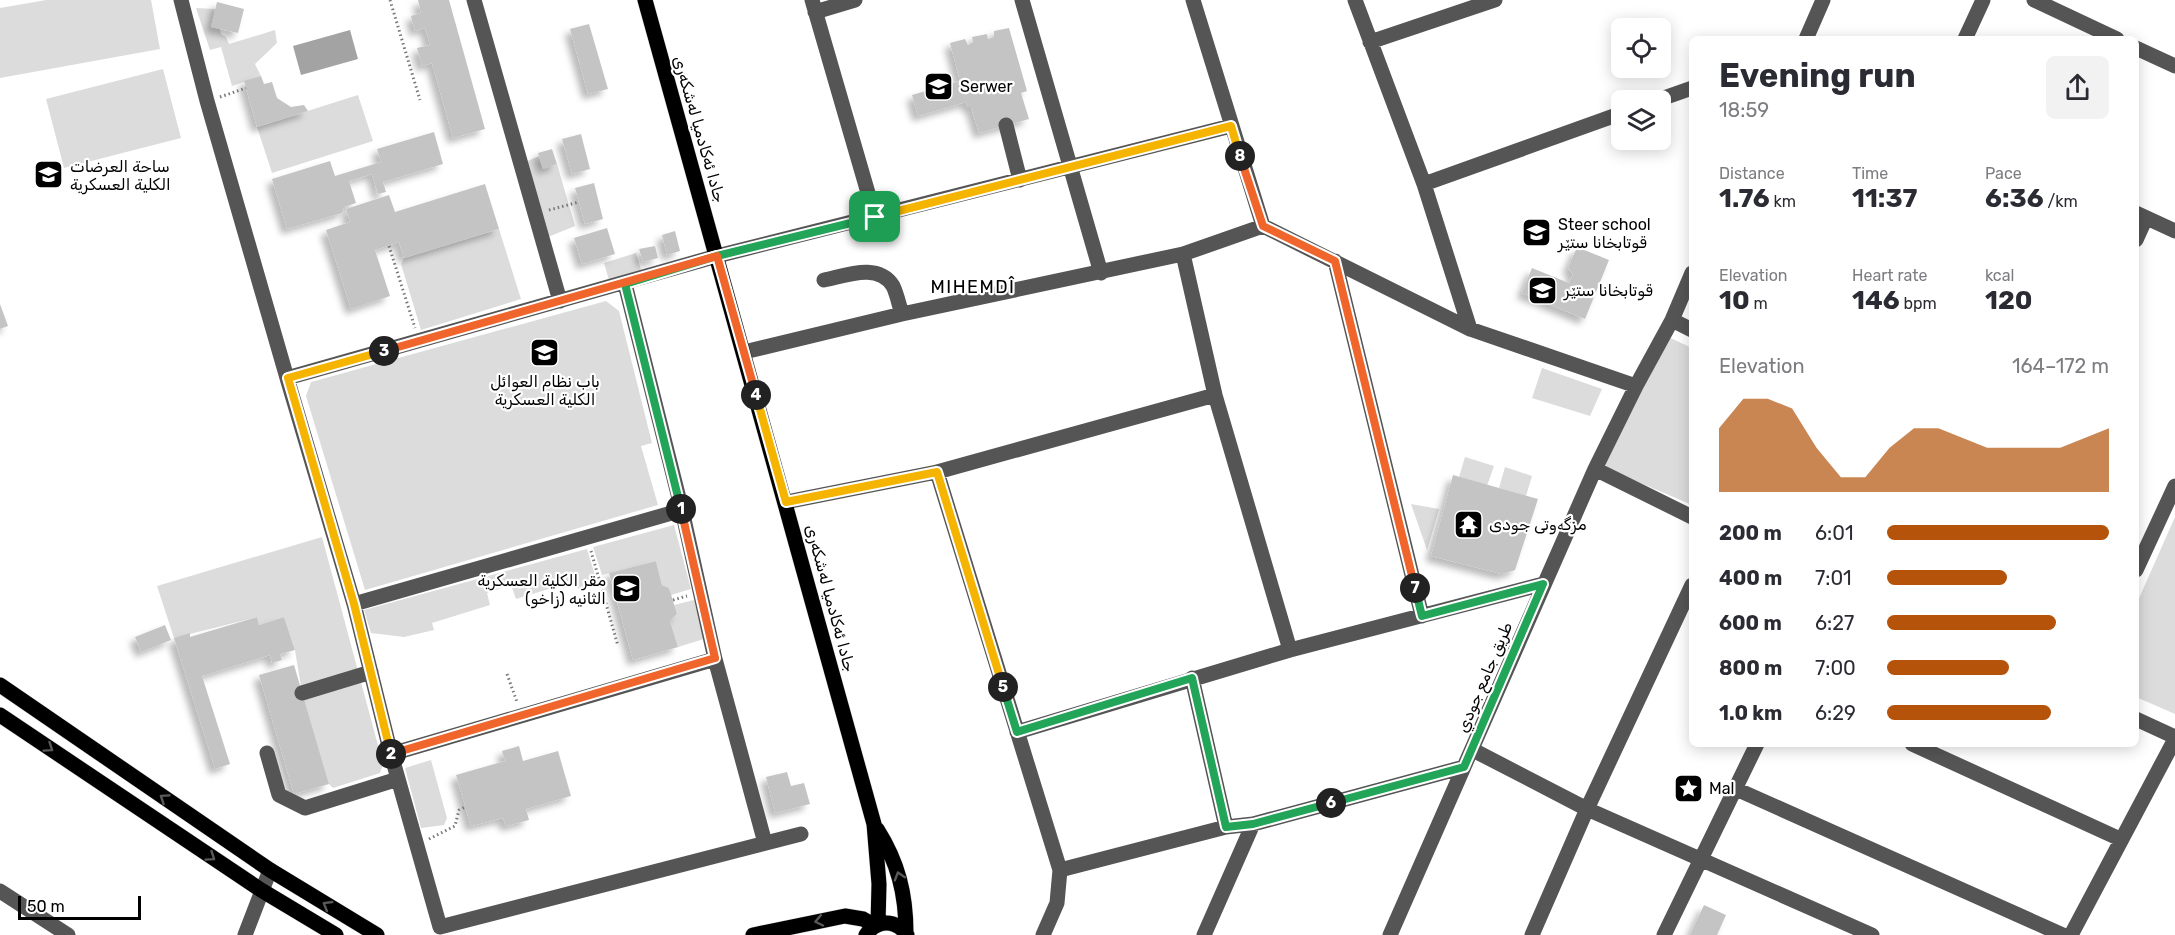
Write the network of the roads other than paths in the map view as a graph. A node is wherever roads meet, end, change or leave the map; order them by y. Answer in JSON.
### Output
{"nodes":[{"id":1,"x":181,"y":0,"type":"edge"},
{"id":2,"x":474,"y":0,"type":"edge"},
{"id":3,"x":645,"y":0,"type":"edge"},
{"id":4,"x":855,"y":0,"type":"edge"},
{"id":5,"x":1022,"y":0,"type":"edge"},
{"id":6,"x":1193,"y":0,"type":"edge"},
{"id":7,"x":1355,"y":0,"type":"edge"},
{"id":8,"x":1495,"y":0,"type":"edge"},
{"id":9,"x":1823,"y":0,"type":"edge"},
{"id":10,"x":1983,"y":0,"type":"edge"},
{"id":11,"x":2034,"y":0,"type":"edge"},
{"id":12,"x":813,"y":6,"type":"edge"},
{"id":13,"x":1807,"y":36,"type":"edge"},
{"id":14,"x":1966,"y":36,"type":"edge"},
{"id":15,"x":2111,"y":36,"type":"edge"},
{"id":16,"x":1370,"y":42,"type":"junction"},
{"id":17,"x":2139,"y":49,"type":"edge"},
{"id":18,"x":2175,"y":66,"type":"edge"},
{"id":19,"x":1689,"y":89,"type":"edge"},
{"id":20,"x":1671,"y":95,"type":"edge"},
{"id":21,"x":1611,"y":118,"type":"edge"},
{"id":22,"x":1006,"y":125,"type":"dead end"},
{"id":23,"x":1231,"y":126,"type":"junction"},
{"id":24,"x":1072,"y":167,"type":"junction"},
{"id":25,"x":1020,"y":180,"type":"junction"},
{"id":26,"x":1424,"y":184,"type":"junction"},
{"id":27,"x":2141,"y":216,"type":"edge"},
{"id":28,"x":875,"y":217,"type":"junction"},
{"id":29,"x":1263,"y":226,"type":"junction"},
{"id":30,"x":2175,"y":231,"type":"edge"},
{"id":31,"x":1183,"y":254,"type":"junction"},
{"id":32,"x":717,"y":256,"type":"junction"},
{"id":33,"x":1335,"y":261,"type":"junction"},
{"id":34,"x":1101,"y":273,"type":"junction"},
{"id":35,"x":825,"y":280,"type":"dead end"},
{"id":36,"x":1689,"y":280,"type":"edge"},
{"id":37,"x":625,"y":284,"type":"junction"},
{"id":38,"x":560,"y":301,"type":"junction"},
{"id":39,"x":902,"y":314,"type":"junction"},
{"id":40,"x":1672,"y":320,"type":"junction"},
{"id":41,"x":1689,"y":328,"type":"edge"},
{"id":42,"x":1470,"y":330,"type":"junction"},
{"id":43,"x":744,"y":352,"type":"junction"},
{"id":44,"x":288,"y":378,"type":"junction"},
{"id":45,"x":1636,"y":386,"type":"junction"},
{"id":46,"x":1215,"y":395,"type":"junction"},
{"id":47,"x":1595,"y":469,"type":"junction"},
{"id":48,"x":937,"y":472,"type":"junction"},
{"id":49,"x":2175,"y":486,"type":"edge"},
{"id":50,"x":786,"y":502,"type":"junction"},
{"id":51,"x":682,"y":510,"type":"junction"},
{"id":52,"x":1689,"y":516,"type":"edge"},
{"id":53,"x":2139,"y":564,"type":"edge"},
{"id":54,"x":1543,"y":584,"type":"junction"},
{"id":55,"x":1689,"y":591,"type":"edge"},
{"id":56,"x":354,"y":604,"type":"junction"},
{"id":57,"x":1422,"y":616,"type":"junction"},
{"id":58,"x":1290,"y":650,"type":"junction"},
{"id":59,"x":715,"y":658,"type":"junction"},
{"id":60,"x":371,"y":672,"type":"junction"},
{"id":61,"x":1192,"y":678,"type":"junction"},
{"id":62,"x":0,"y":685,"type":"edge"},
{"id":63,"x":302,"y":693,"type":"dead end"},
{"id":64,"x":0,"y":715,"type":"edge"},
{"id":65,"x":2139,"y":720,"type":"edge"},
{"id":66,"x":1017,"y":732,"type":"junction"},
{"id":67,"x":2175,"y":738,"type":"edge"},
{"id":68,"x":1756,"y":747,"type":"edge"},
{"id":69,"x":1919,"y":747,"type":"edge"},
{"id":70,"x":1473,"y":750,"type":"junction"},
{"id":71,"x":267,"y":753,"type":"dead end"},
{"id":72,"x":391,"y":754,"type":"junction"},
{"id":73,"x":1464,"y":767,"type":"junction"},
{"id":74,"x":398,"y":779,"type":"junction"},
{"id":75,"x":1736,"y":789,"type":"junction"},
{"id":76,"x":1587,"y":809,"type":"junction"},
{"id":77,"x":874,"y":824,"type":"junction"},
{"id":78,"x":1253,"y":824,"type":"junction"},
{"id":79,"x":1226,"y":827,"type":"junction"},
{"id":80,"x":801,"y":834,"type":"dead end"},
{"id":81,"x":2120,"y":839,"type":"junction"},
{"id":82,"x":765,"y":843,"type":"junction"},
{"id":83,"x":1702,"y":859,"type":"junction"},
{"id":84,"x":270,"y":870,"type":"junction"},
{"id":85,"x":1060,"y":870,"type":"junction"},
{"id":86,"x":261,"y":890,"type":"junction"},
{"id":87,"x":0,"y":891,"type":"edge"},
{"id":88,"x":873,"y":928,"type":"edge"},
{"id":89,"x":907,"y":934,"type":"edge"},
{"id":90,"x":68,"y":935,"type":"edge"},
{"id":91,"x":245,"y":935,"type":"edge"},
{"id":92,"x":336,"y":935,"type":"edge"},
{"id":93,"x":377,"y":935,"type":"edge"},
{"id":94,"x":753,"y":935,"type":"edge"},
{"id":95,"x":1043,"y":935,"type":"edge"},
{"id":96,"x":1204,"y":935,"type":"edge"},
{"id":97,"x":1390,"y":935,"type":"edge"},
{"id":98,"x":1532,"y":935,"type":"edge"},
{"id":99,"x":1664,"y":935,"type":"edge"},
{"id":100,"x":1872,"y":935,"type":"edge"},
{"id":101,"x":2063,"y":935,"type":"edge"},
{"id":102,"x":2071,"y":935,"type":"edge"}],
"edges":[{"from":1,"to":44,"type":"street"},
{"from":2,"to":38,"type":"street"},
{"from":3,"to":32,"type":"main road","name":"جادا ئه‌كادميا له‌شكه‌رى"},
{"from":4,"to":12,"type":"street"},
{"from":5,"to":24,"type":"street"},
{"from":6,"to":23,"type":"street"},
{"from":7,"to":16,"type":"street"},
{"from":8,"to":16,"type":"street"},
{"from":9,"to":13,"type":"street"},
{"from":10,"to":14,"type":"street"},
{"from":11,"to":15,"type":"street"},
{"from":12,"to":28,"type":"street"},
{"from":16,"to":26,"type":"street"},
{"from":17,"to":18,"type":"street"},
{"from":19,"to":20,"type":"street"},
{"from":21,"to":26,"type":"street"},
{"from":22,"to":25,"type":"street"},
{"from":23,"to":24,"type":"street"},
{"from":23,"to":29,"type":"street"},
{"from":24,"to":25,"type":"street"},
{"from":24,"to":34,"type":"street"},
{"from":25,"to":28,"type":"street"},
{"from":26,"to":42,"type":"street"},
{"from":27,"to":30,"type":"street"},
{"from":28,"to":32,"type":"street"},
{"from":29,"to":31,"type":"street"},
{"from":29,"to":33,"type":"street"},
{"from":31,"to":34,"type":"street"},
{"from":31,"to":46,"type":"street"},
{"from":32,"to":37,"type":"street"},
{"from":32,"to":43,"type":"main road","name":"جادا ئه‌كادميا له‌شكه‌رى"},
{"from":33,"to":42,"type":"street"},
{"from":33,"to":57,"type":"street"},
{"from":34,"to":39,"type":"street"},
{"from":35,"to":39,"type":"street"},
{"from":36,"to":40,"type":"street","name":"طريق جامع جودي"},
{"from":37,"to":38,"type":"street"},
{"from":37,"to":51,"type":"street"},
{"from":38,"to":44,"type":"street"},
{"from":39,"to":43,"type":"street"},
{"from":40,"to":41,"type":"street"},
{"from":40,"to":45,"type":"street","name":"طريق جامع جودي"},
{"from":42,"to":45,"type":"street"},
{"from":43,"to":50,"type":"main road","name":"جادا ئه‌كادميا له‌شكه‌رى"},
{"from":44,"to":56,"type":"street"},
{"from":45,"to":47,"type":"street","name":"طريق جامع جودي"},
{"from":46,"to":48,"type":"street"},
{"from":46,"to":58,"type":"street"},
{"from":47,"to":52,"type":"street"},
{"from":47,"to":54,"type":"street","name":"طريق جامع جودي"},
{"from":48,"to":50,"type":"street"},
{"from":48,"to":66,"type":"street"},
{"from":49,"to":53,"type":"street"},
{"from":50,"to":77,"type":"main road","name":"جادا ئه‌كادميا له‌شكه‌رى"},
{"from":51,"to":56,"type":"street"},
{"from":51,"to":59,"type":"street"},
{"from":54,"to":57,"type":"street"},
{"from":54,"to":70,"type":"street","name":"طريق جامع جودي"},
{"from":55,"to":76,"type":"street"},
{"from":56,"to":60,"type":"street"},
{"from":57,"to":58,"type":"street"},
{"from":58,"to":61,"type":"street"},
{"from":59,"to":72,"type":"street"},
{"from":59,"to":82,"type":"street"},
{"from":60,"to":63,"type":"street"},
{"from":60,"to":72,"type":"street"},
{"from":61,"to":66,"type":"street"},
{"from":61,"to":79,"type":"street"},
{"from":84,"to":62,"type":"main road","one_way":true},
{"from":64,"to":86,"type":"main road","one_way":true},
{"from":65,"to":67,"type":"street"},
{"from":66,"to":85,"type":"street"},
{"from":67,"to":81,"type":"street"},
{"from":68,"to":75,"type":"street"},
{"from":69,"to":81,"type":"street"},
{"from":70,"to":73,"type":"street","name":"طريق جامع جودي"},
{"from":70,"to":76,"type":"street"},
{"from":71,"to":74,"type":"street"},
{"from":72,"to":74,"type":"street"},
{"from":73,"to":78,"type":"street"},
{"from":73,"to":97,"type":"street","name":"طريق جامع جودي"},
{"from":74,"to":82,"type":"street"},
{"from":75,"to":83,"type":"street"},
{"from":75,"to":101,"type":"street"},
{"from":76,"to":83,"type":"street"},
{"from":76,"to":98,"type":"street"},
{"from":77,"to":88,"type":"main road"},
{"from":89,"to":77,"type":"main road","one_way":true},
{"from":78,"to":79,"type":"street"},
{"from":78,"to":96,"type":"street"},
{"from":79,"to":85,"type":"street"},
{"from":80,"to":82,"type":"street"},
{"from":81,"to":102,"type":"street"},
{"from":83,"to":99,"type":"street"},
{"from":83,"to":100,"type":"street"},
{"from":84,"to":86,"type":"street"},
{"from":93,"to":84,"type":"main road","one_way":true},
{"from":85,"to":95,"type":"street"},
{"from":86,"to":91,"type":"street"},
{"from":86,"to":92,"type":"main road"},
{"from":87,"to":90,"type":"street"},
{"from":88,"to":89,"type":"main road"},
{"from":88,"to":94,"type":"main road","one_way":true}]}
